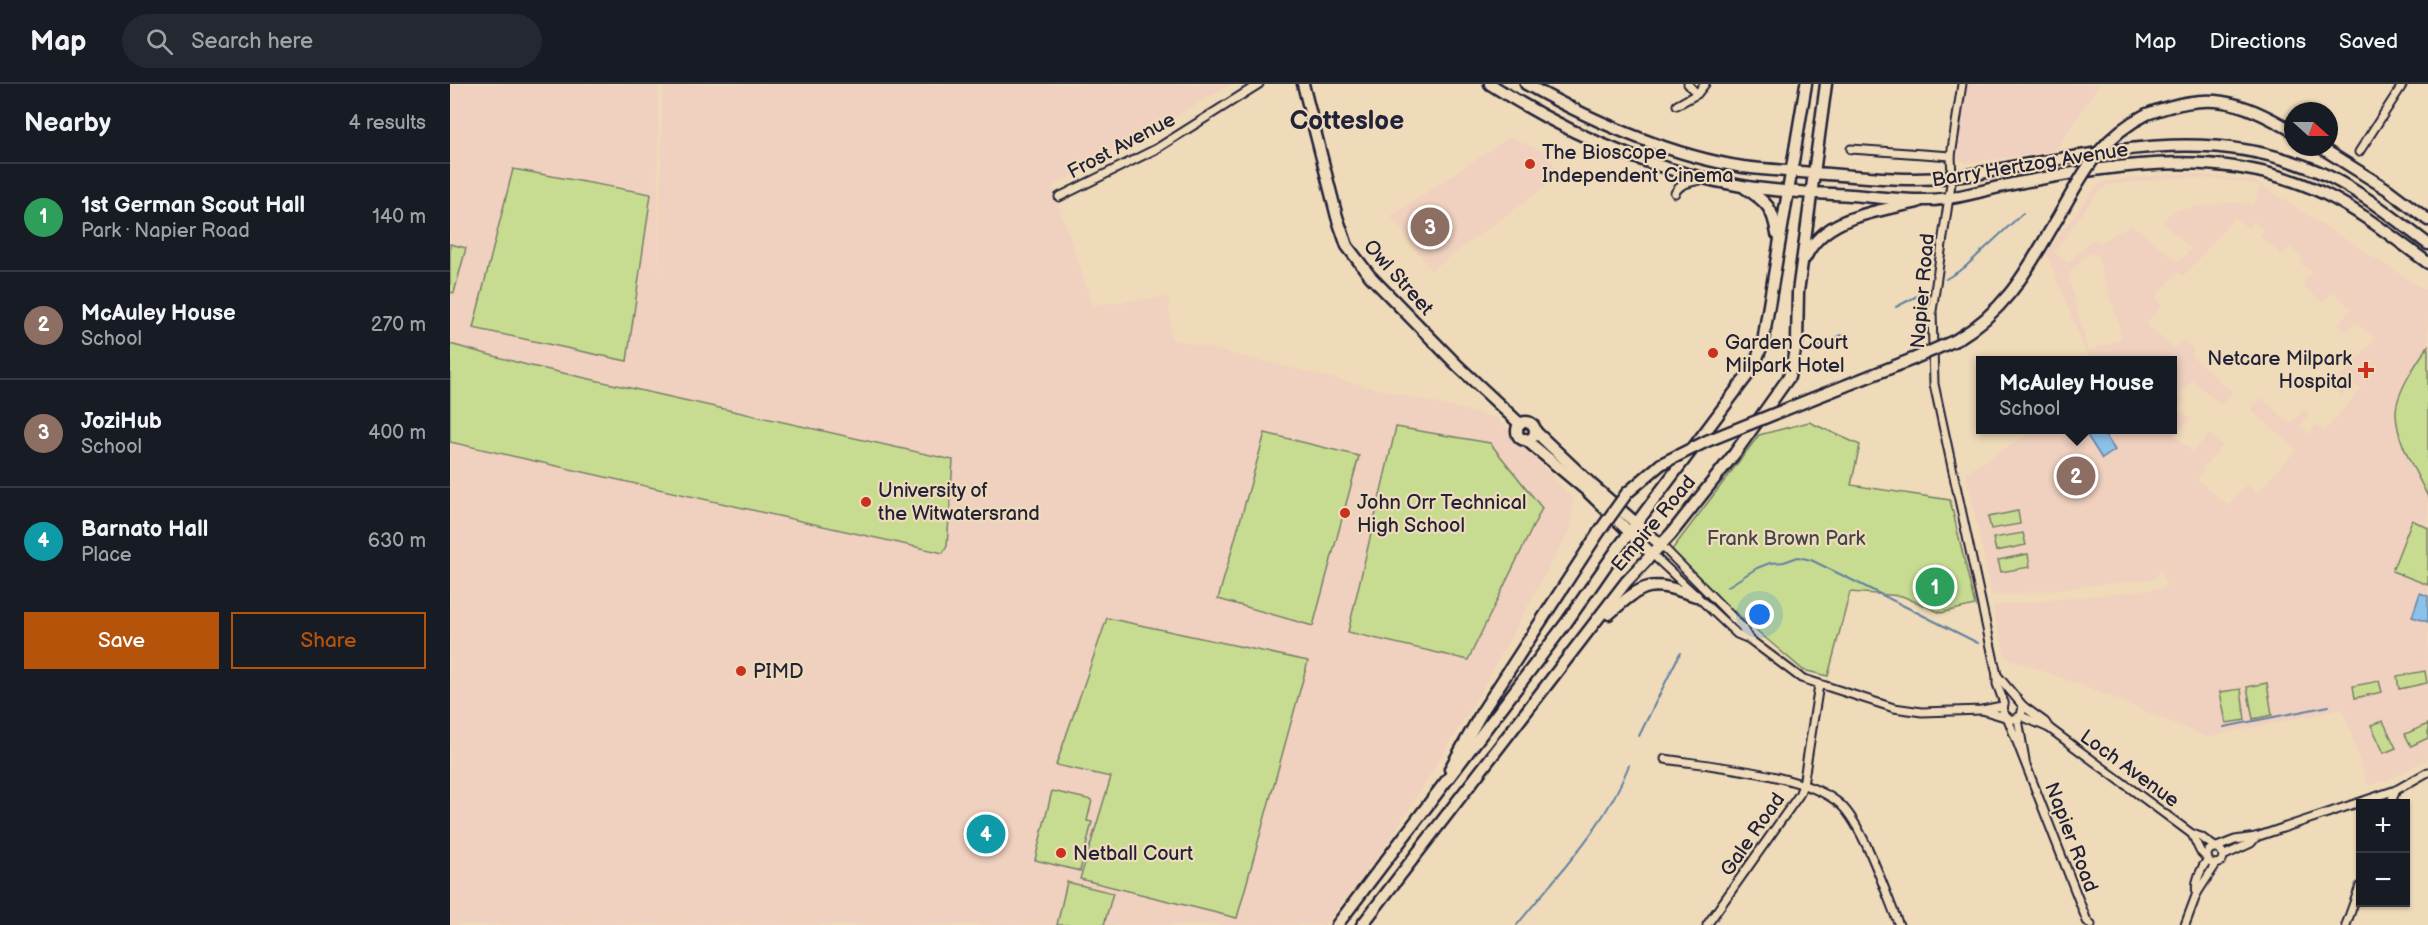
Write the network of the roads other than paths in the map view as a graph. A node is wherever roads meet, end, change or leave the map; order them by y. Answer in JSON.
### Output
{"nodes":[{"id":1,"x":1259,"y":84,"type":"edge"},
{"id":2,"x":1303,"y":84,"type":"edge"},
{"id":3,"x":1490,"y":84,"type":"edge"},
{"id":4,"x":1526,"y":84,"type":"edge"},
{"id":5,"x":1688,"y":84,"type":"edge"},
{"id":6,"x":1705,"y":84,"type":"edge"},
{"id":7,"x":1806,"y":84,"type":"edge"},
{"id":8,"x":1826,"y":84,"type":"edge"},
{"id":9,"x":1962,"y":84,"type":"edge"},
{"id":10,"x":2403,"y":84,"type":"edge"},
{"id":11,"x":1697,"y":93,"type":"junction"},
{"id":12,"x":1677,"y":105,"type":"dead end"},
{"id":13,"x":2284,"y":126,"type":"edge"},
{"id":14,"x":1851,"y":149,"type":"dead end"},
{"id":15,"x":2359,"y":152,"type":"dead end"},
{"id":16,"x":1951,"y":156,"type":"junction"},
{"id":17,"x":2334,"y":156,"type":"edge"},
{"id":18,"x":1791,"y":171,"type":"junction"},
{"id":19,"x":1815,"y":173,"type":"junction"},
{"id":20,"x":1952,"y":177,"type":"junction"},
{"id":21,"x":1707,"y":179,"type":"junction"},
{"id":22,"x":1742,"y":186,"type":"junction"},
{"id":23,"x":1788,"y":192,"type":"junction"},
{"id":24,"x":1675,"y":193,"type":"dead end"},
{"id":25,"x":1812,"y":193,"type":"junction"},
{"id":26,"x":1059,"y":197,"type":"dead end"},
{"id":27,"x":1948,"y":198,"type":"junction"},
{"id":28,"x":1930,"y":200,"type":"junction"},
{"id":29,"x":2428,"y":220,"type":"edge"},
{"id":30,"x":1779,"y":243,"type":"junction"},
{"id":31,"x":2428,"y":244,"type":"edge"},
{"id":32,"x":2428,"y":263,"type":"edge"},
{"id":33,"x":1800,"y":270,"type":"junction"},
{"id":34,"x":1520,"y":424,"type":"junction"},
{"id":35,"x":1535,"y":431,"type":"junction"},
{"id":36,"x":1525,"y":439,"type":"junction"},
{"id":37,"x":1637,"y":524,"type":"junction"},
{"id":38,"x":1630,"y":533,"type":"junction"},
{"id":39,"x":1660,"y":545,"type":"junction"},
{"id":40,"x":1652,"y":554,"type":"junction"},
{"id":41,"x":1696,"y":596,"type":"junction"},
{"id":42,"x":1593,"y":627,"type":"junction"},
{"id":43,"x":1749,"y":639,"type":"junction"},
{"id":44,"x":1997,"y":675,"type":"junction"},
{"id":45,"x":1820,"y":685,"type":"junction"},
{"id":46,"x":2016,"y":699,"type":"junction"},
{"id":47,"x":2003,"y":704,"type":"junction"},
{"id":48,"x":2023,"y":706,"type":"junction"},
{"id":49,"x":1982,"y":710,"type":"junction"},
{"id":50,"x":2020,"y":717,"type":"junction"},
{"id":51,"x":2006,"y":718,"type":"junction"},
{"id":52,"x":2049,"y":728,"type":"junction"},
{"id":53,"x":1665,"y":759,"type":"dead end"},
{"id":54,"x":2025,"y":760,"type":"junction"},
{"id":55,"x":2428,"y":772,"type":"edge"},
{"id":56,"x":1448,"y":778,"type":"junction"},
{"id":57,"x":1803,"y":785,"type":"junction"},
{"id":58,"x":2396,"y":789,"type":"junction"},
{"id":59,"x":2392,"y":799,"type":"edge"},
{"id":60,"x":2192,"y":834,"type":"junction"},
{"id":61,"x":2256,"y":837,"type":"junction"},
{"id":62,"x":2216,"y":847,"type":"junction"},
{"id":63,"x":2223,"y":856,"type":"junction"},
{"id":64,"x":2207,"y":859,"type":"junction"},
{"id":65,"x":2216,"y":864,"type":"junction"},
{"id":66,"x":2197,"y":893,"type":"junction"},
{"id":67,"x":2356,"y":899,"type":"edge"},
{"id":68,"x":1337,"y":925,"type":"edge"},
{"id":69,"x":1362,"y":925,"type":"edge"},
{"id":70,"x":1707,"y":925,"type":"edge"},
{"id":71,"x":1899,"y":925,"type":"edge"},
{"id":72,"x":2091,"y":925,"type":"edge"},
{"id":73,"x":2185,"y":925,"type":"edge"},
{"id":74,"x":2346,"y":925,"type":"edge"}],
"edges":[{"from":1,"to":26,"type":"street","name":"Frost Avenue"},
{"from":2,"to":34,"type":"main road","name":"Owl Street"},
{"from":3,"to":21,"type":"main road","name":"Barry Hertzog Avenue"},
{"from":4,"to":18,"type":"main road","name":"Barry Hertzog Avenue"},
{"from":5,"to":11,"type":"street"},
{"from":6,"to":11,"type":"street"},
{"from":7,"to":18,"type":"main road","name":"Empire Road"},
{"from":8,"to":19,"type":"main road","name":"Empire Road"},
{"from":9,"to":16,"type":"street","name":"Napier Road"},
{"from":10,"to":15,"type":"street"},
{"from":11,"to":12,"type":"street"},
{"from":13,"to":56,"type":"main road","bridge":true},
{"from":14,"to":16,"type":"street"},
{"from":16,"to":20,"type":"street","name":"Napier Road"},
{"from":17,"to":29,"type":"main road"},
{"from":18,"to":19,"type":"main road","name":"Barry Hertzog Avenue"},
{"from":18,"to":23,"type":"main road","name":"Empire Road"},
{"from":19,"to":20,"type":"main road","name":"Barry Hertzog Avenue"},
{"from":19,"to":25,"type":"main road","name":"Empire Road"},
{"from":20,"to":27,"type":"street","name":"Napier Road"},
{"from":20,"to":31,"type":"main road","name":"Barry Hertzog Avenue"},
{"from":21,"to":22,"type":"main road","name":"Barry Hertzog Avenue"},
{"from":21,"to":24,"type":"street"},
{"from":22,"to":23,"type":"main road","name":"Barry Hertzog Avenue"},
{"from":22,"to":30,"type":"main road"},
{"from":23,"to":25,"type":"main road","name":"Barry Hertzog Avenue"},
{"from":23,"to":30,"type":"main road","name":"Empire Road"},
{"from":25,"to":28,"type":"main road","name":"Barry Hertzog Avenue"},
{"from":25,"to":33,"type":"main road","name":"Empire Road"},
{"from":27,"to":28,"type":"main road","name":"Barry Hertzog Avenue"},
{"from":27,"to":32,"type":"main road","name":"Barry Hertzog Avenue"},
{"from":27,"to":44,"type":"street","name":"Napier Road"},
{"from":28,"to":33,"type":"main road"},
{"from":30,"to":37,"type":"main road","name":"Empire Road"},
{"from":33,"to":39,"type":"main road","name":"Empire Road"},
{"from":34,"to":35,"type":"main road"},
{"from":34,"to":36,"type":"main road"},
{"from":35,"to":36,"type":"main road"},
{"from":35,"to":37,"type":"main road"},
{"from":36,"to":38,"type":"main road"},
{"from":37,"to":38,"type":"main road","name":"Empire Road"},
{"from":37,"to":39,"type":"main road"},
{"from":38,"to":40,"type":"main road"},
{"from":38,"to":56,"type":"main road","name":"Empire Road"},
{"from":39,"to":40,"type":"main road","name":"Empire Road"},
{"from":39,"to":43,"type":"street"},
{"from":40,"to":41,"type":"street"},
{"from":40,"to":42,"type":"main road","name":"Empire Road"},
{"from":41,"to":42,"type":"main road"},
{"from":41,"to":43,"type":"street"},
{"from":42,"to":69,"type":"main road","name":"Empire Road"},
{"from":43,"to":45,"type":"street"},
{"from":44,"to":46,"type":"street","name":"Napier Road"},
{"from":44,"to":47,"type":"street","name":"Napier Road"},
{"from":45,"to":49,"type":"street"},
{"from":45,"to":57,"type":"street","name":"Gale Road"},
{"from":46,"to":47,"type":"street"},
{"from":46,"to":48,"type":"street"},
{"from":47,"to":49,"type":"street"},
{"from":47,"to":51,"type":"street"},
{"from":48,"to":50,"type":"street"},
{"from":48,"to":52,"type":"street","name":"Loch Avenue"},
{"from":49,"to":51,"type":"street"},
{"from":50,"to":51,"type":"street"},
{"from":50,"to":52,"type":"street","name":"Loch Avenue"},
{"from":50,"to":54,"type":"street","name":"Napier Road"},
{"from":51,"to":54,"type":"street","name":"Napier Road"},
{"from":52,"to":60,"type":"street","name":"Loch Avenue"},
{"from":53,"to":57,"type":"street"},
{"from":54,"to":72,"type":"street","name":"Napier Road"},
{"from":55,"to":58,"type":"street"},
{"from":56,"to":68,"type":"main road","name":"Empire Road"},
{"from":57,"to":70,"type":"street","name":"Gale Road"},
{"from":57,"to":71,"type":"street"},
{"from":58,"to":59,"type":"street"},
{"from":58,"to":61,"type":"street"},
{"from":60,"to":62,"type":"street","name":"Loch Avenue"},
{"from":60,"to":64,"type":"street","name":"Loch Avenue"},
{"from":61,"to":62,"type":"street"},
{"from":61,"to":63,"type":"street"},
{"from":62,"to":63,"type":"street"},
{"from":62,"to":64,"type":"street"},
{"from":63,"to":65,"type":"street"},
{"from":64,"to":65,"type":"street"},
{"from":64,"to":66,"type":"street"},
{"from":65,"to":66,"type":"street"},
{"from":66,"to":73,"type":"street"},
{"from":67,"to":74,"type":"street"}]}
